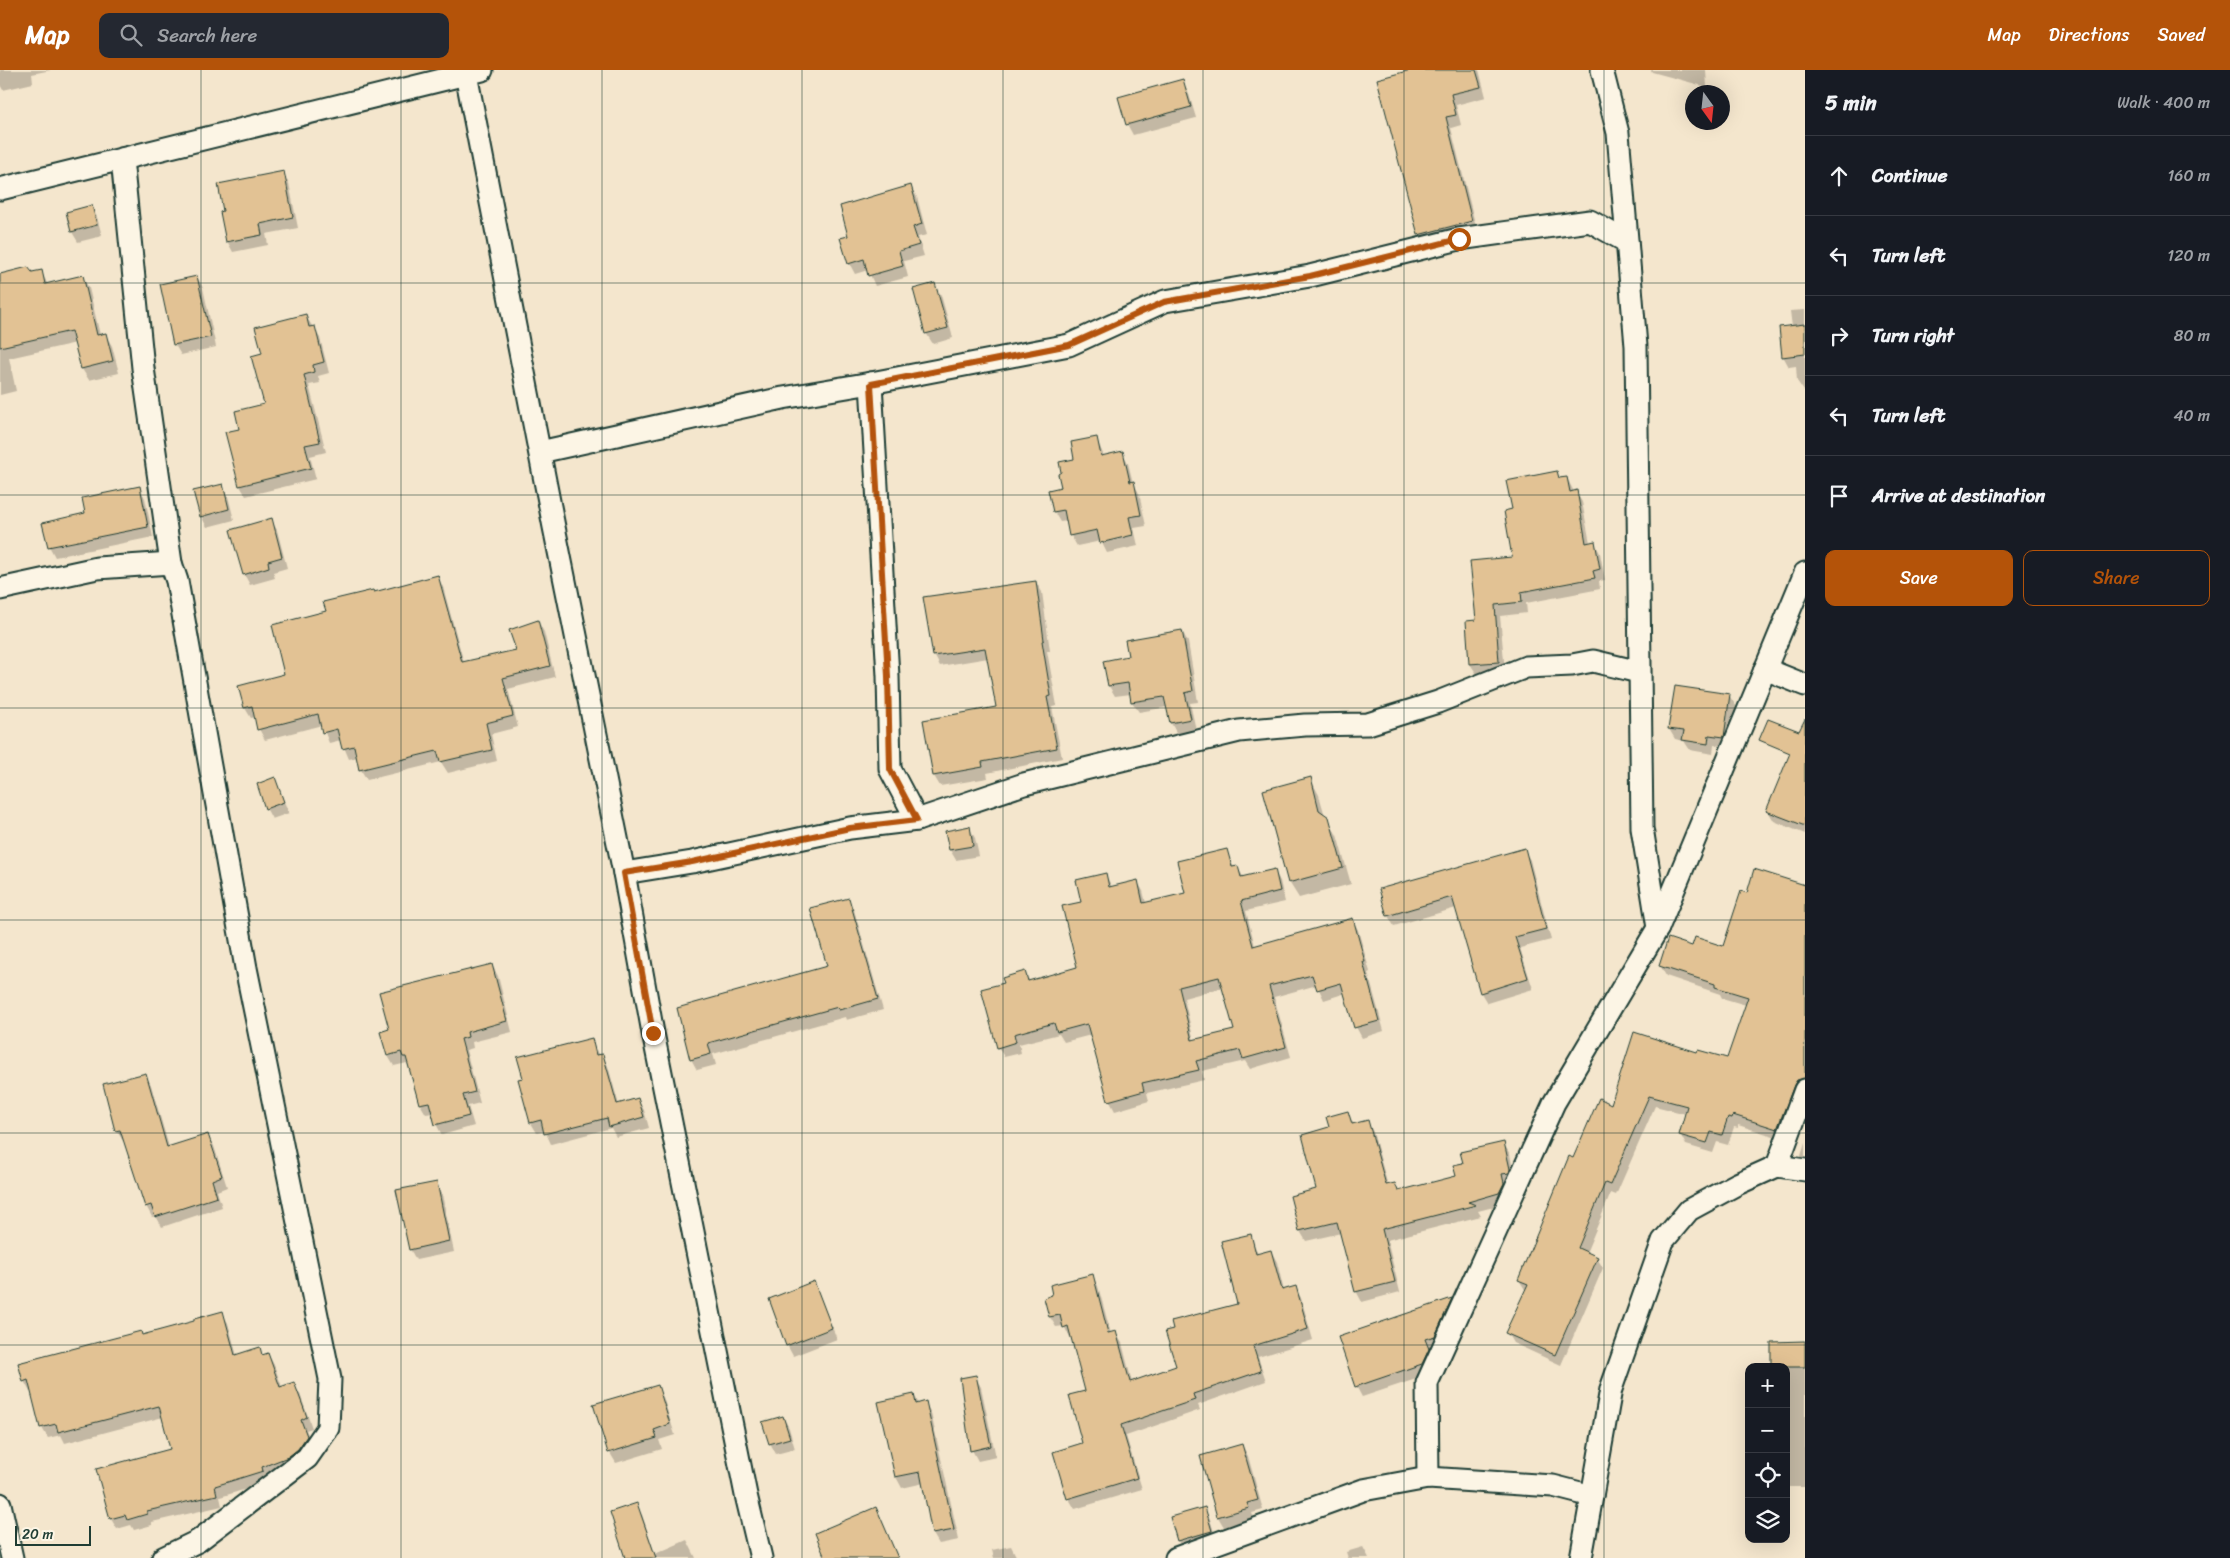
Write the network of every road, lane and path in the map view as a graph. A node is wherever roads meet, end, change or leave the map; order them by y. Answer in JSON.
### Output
{"nodes":[{"id":1,"x":1602,"y":70,"type":"edge"},
{"id":2,"x":474,"y":72,"type":"edge"},
{"id":3,"x":122,"y":159,"type":"junction"},
{"id":4,"x":0,"y":189,"type":"edge"},
{"id":5,"x":1627,"y":242,"type":"junction"},
{"id":6,"x":871,"y":384,"type":"junction"},
{"id":7,"x":540,"y":452,"type":"junction"},
{"id":8,"x":172,"y":563,"type":"junction"},
{"id":9,"x":1805,"y":573,"type":"edge"},
{"id":10,"x":0,"y":589,"type":"edge"},
{"id":11,"x":1765,"y":669,"type":"junction"},
{"id":12,"x":1639,"y":672,"type":"junction"},
{"id":13,"x":1805,"y":685,"type":"edge"},
{"id":14,"x":917,"y":820,"type":"junction"},
{"id":15,"x":624,"y":873,"type":"junction"},
{"id":16,"x":1658,"y":928,"type":"junction"},
{"id":17,"x":1805,"y":1090,"type":"edge"},
{"id":18,"x":1777,"y":1166,"type":"junction"},
{"id":19,"x":1805,"y":1170,"type":"edge"},
{"id":20,"x":1428,"y":1478,"type":"junction"},
{"id":21,"x":1592,"y":1496,"type":"junction"},
{"id":22,"x":0,"y":1504,"type":"edge"},
{"id":23,"x":12,"y":1558,"type":"edge"},
{"id":24,"x":162,"y":1558,"type":"edge"},
{"id":25,"x":761,"y":1558,"type":"edge"},
{"id":26,"x":1176,"y":1558,"type":"edge"},
{"id":27,"x":1581,"y":1558,"type":"edge"}],
"edges":[{"from":1,"to":5,"type":"street"},
{"from":2,"to":3,"type":"street"},
{"from":2,"to":7,"type":"street"},
{"from":3,"to":4,"type":"street"},
{"from":3,"to":8,"type":"street"},
{"from":5,"to":6,"type":"street"},
{"from":5,"to":12,"type":"street"},
{"from":6,"to":7,"type":"street"},
{"from":6,"to":14,"type":"street"},
{"from":7,"to":15,"type":"street"},
{"from":8,"to":10,"type":"street"},
{"from":8,"to":24,"type":"street"},
{"from":9,"to":11,"type":"street"},
{"from":11,"to":13,"type":"street"},
{"from":11,"to":16,"type":"street"},
{"from":12,"to":14,"type":"street"},
{"from":12,"to":16,"type":"street"},
{"from":14,"to":15,"type":"street"},
{"from":15,"to":25,"type":"street"},
{"from":16,"to":20,"type":"street"},
{"from":17,"to":18,"type":"street"},
{"from":18,"to":19,"type":"street"},
{"from":18,"to":21,"type":"street"},
{"from":20,"to":21,"type":"street"},
{"from":20,"to":26,"type":"street"},
{"from":21,"to":27,"type":"street"},
{"from":22,"to":23,"type":"street"}]}
